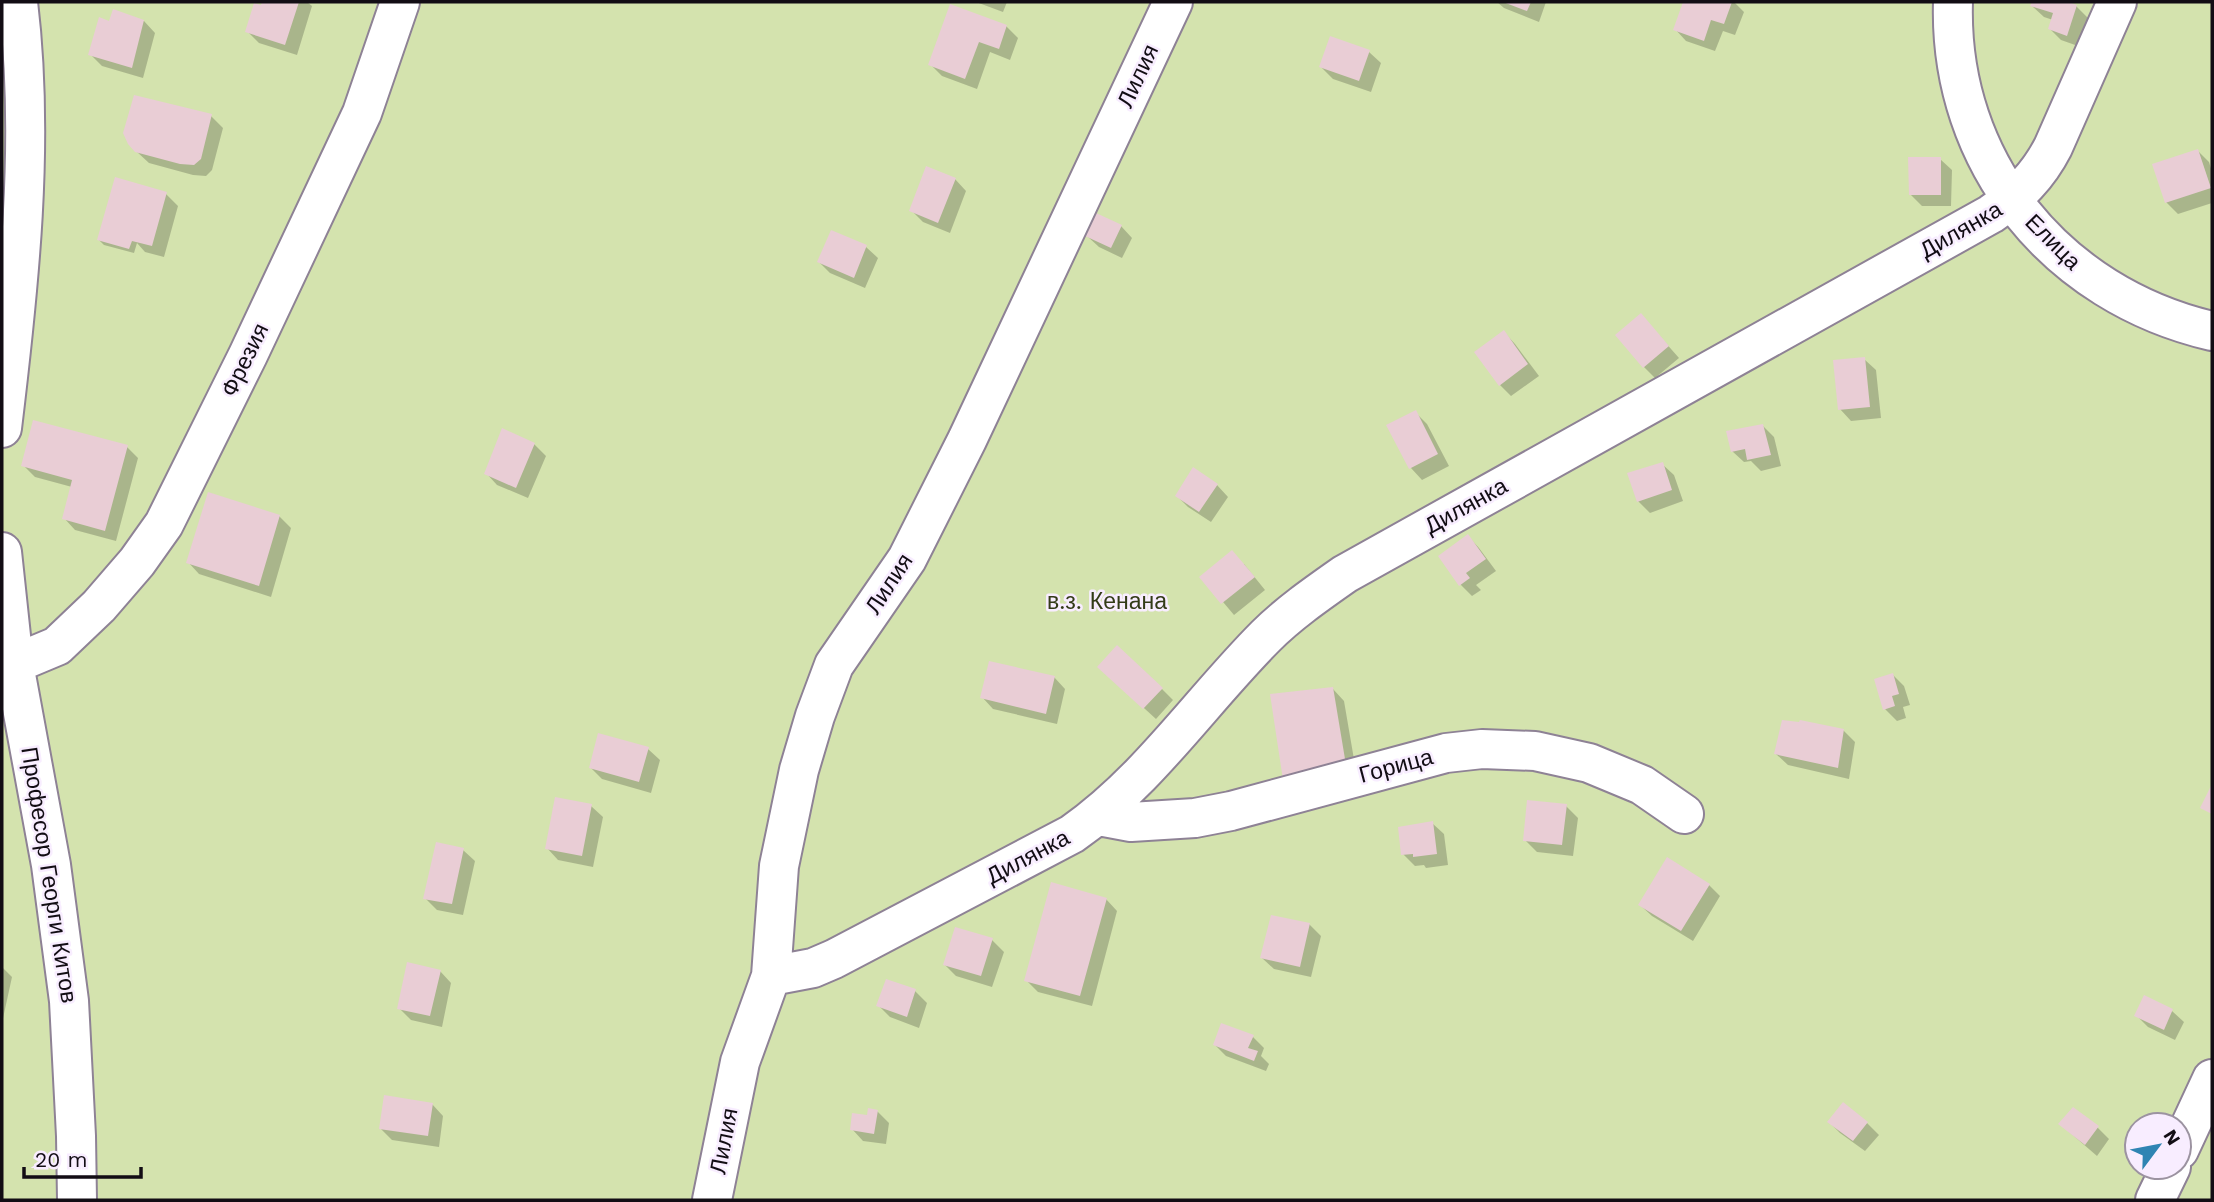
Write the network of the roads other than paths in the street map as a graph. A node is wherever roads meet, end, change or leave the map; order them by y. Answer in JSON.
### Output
{"nodes":[{"id":1,"x":18,"y":2,"type":"edge"},
{"id":2,"x":400,"y":2,"type":"edge"},
{"id":3,"x":1173,"y":2,"type":"edge"},
{"id":4,"x":1954,"y":2,"type":"edge"},
{"id":5,"x":2117,"y":2,"type":"edge"},
{"id":6,"x":2012,"y":200,"type":"junction"},
{"id":7,"x":2212,"y":331,"type":"edge"},
{"id":8,"x":2,"y":428,"type":"edge"},
{"id":9,"x":2,"y":552,"type":"edge"},
{"id":10,"x":14,"y":664,"type":"junction"},
{"id":11,"x":1685,"y":814,"type":"dead end"},
{"id":12,"x":1099,"y":816,"type":"junction"},
{"id":13,"x":771,"y":976,"type":"junction"},
{"id":14,"x":2212,"y":1079,"type":"edge"},
{"id":15,"x":2193,"y":1120,"type":"edge"},
{"id":16,"x":2164,"y":1181,"type":"edge"},
{"id":17,"x":77,"y":1200,"type":"edge"},
{"id":18,"x":712,"y":1200,"type":"edge"},
{"id":19,"x":2155,"y":1200,"type":"edge"}],
"edges":[{"from":1,"to":8,"type":"street"},
{"from":2,"to":10,"type":"street","name":"Фрезия"},
{"from":3,"to":13,"type":"street","name":"Лилия"},
{"from":4,"to":6,"type":"street","name":"Елица"},
{"from":5,"to":6,"type":"street","name":"Дилянка"},
{"from":6,"to":7,"type":"street","name":"Елица"},
{"from":6,"to":12,"type":"street","name":"Дилянка"},
{"from":9,"to":10,"type":"street","name":"Професор Георги Китов"},
{"from":10,"to":17,"type":"street","name":"Професор Георги Китов"},
{"from":11,"to":12,"type":"street","name":"Горица"},
{"from":12,"to":13,"type":"street","name":"Дилянка"},
{"from":13,"to":18,"type":"street","name":"Лилия"},
{"from":14,"to":15,"type":"street"},
{"from":16,"to":19,"type":"street"}]}
